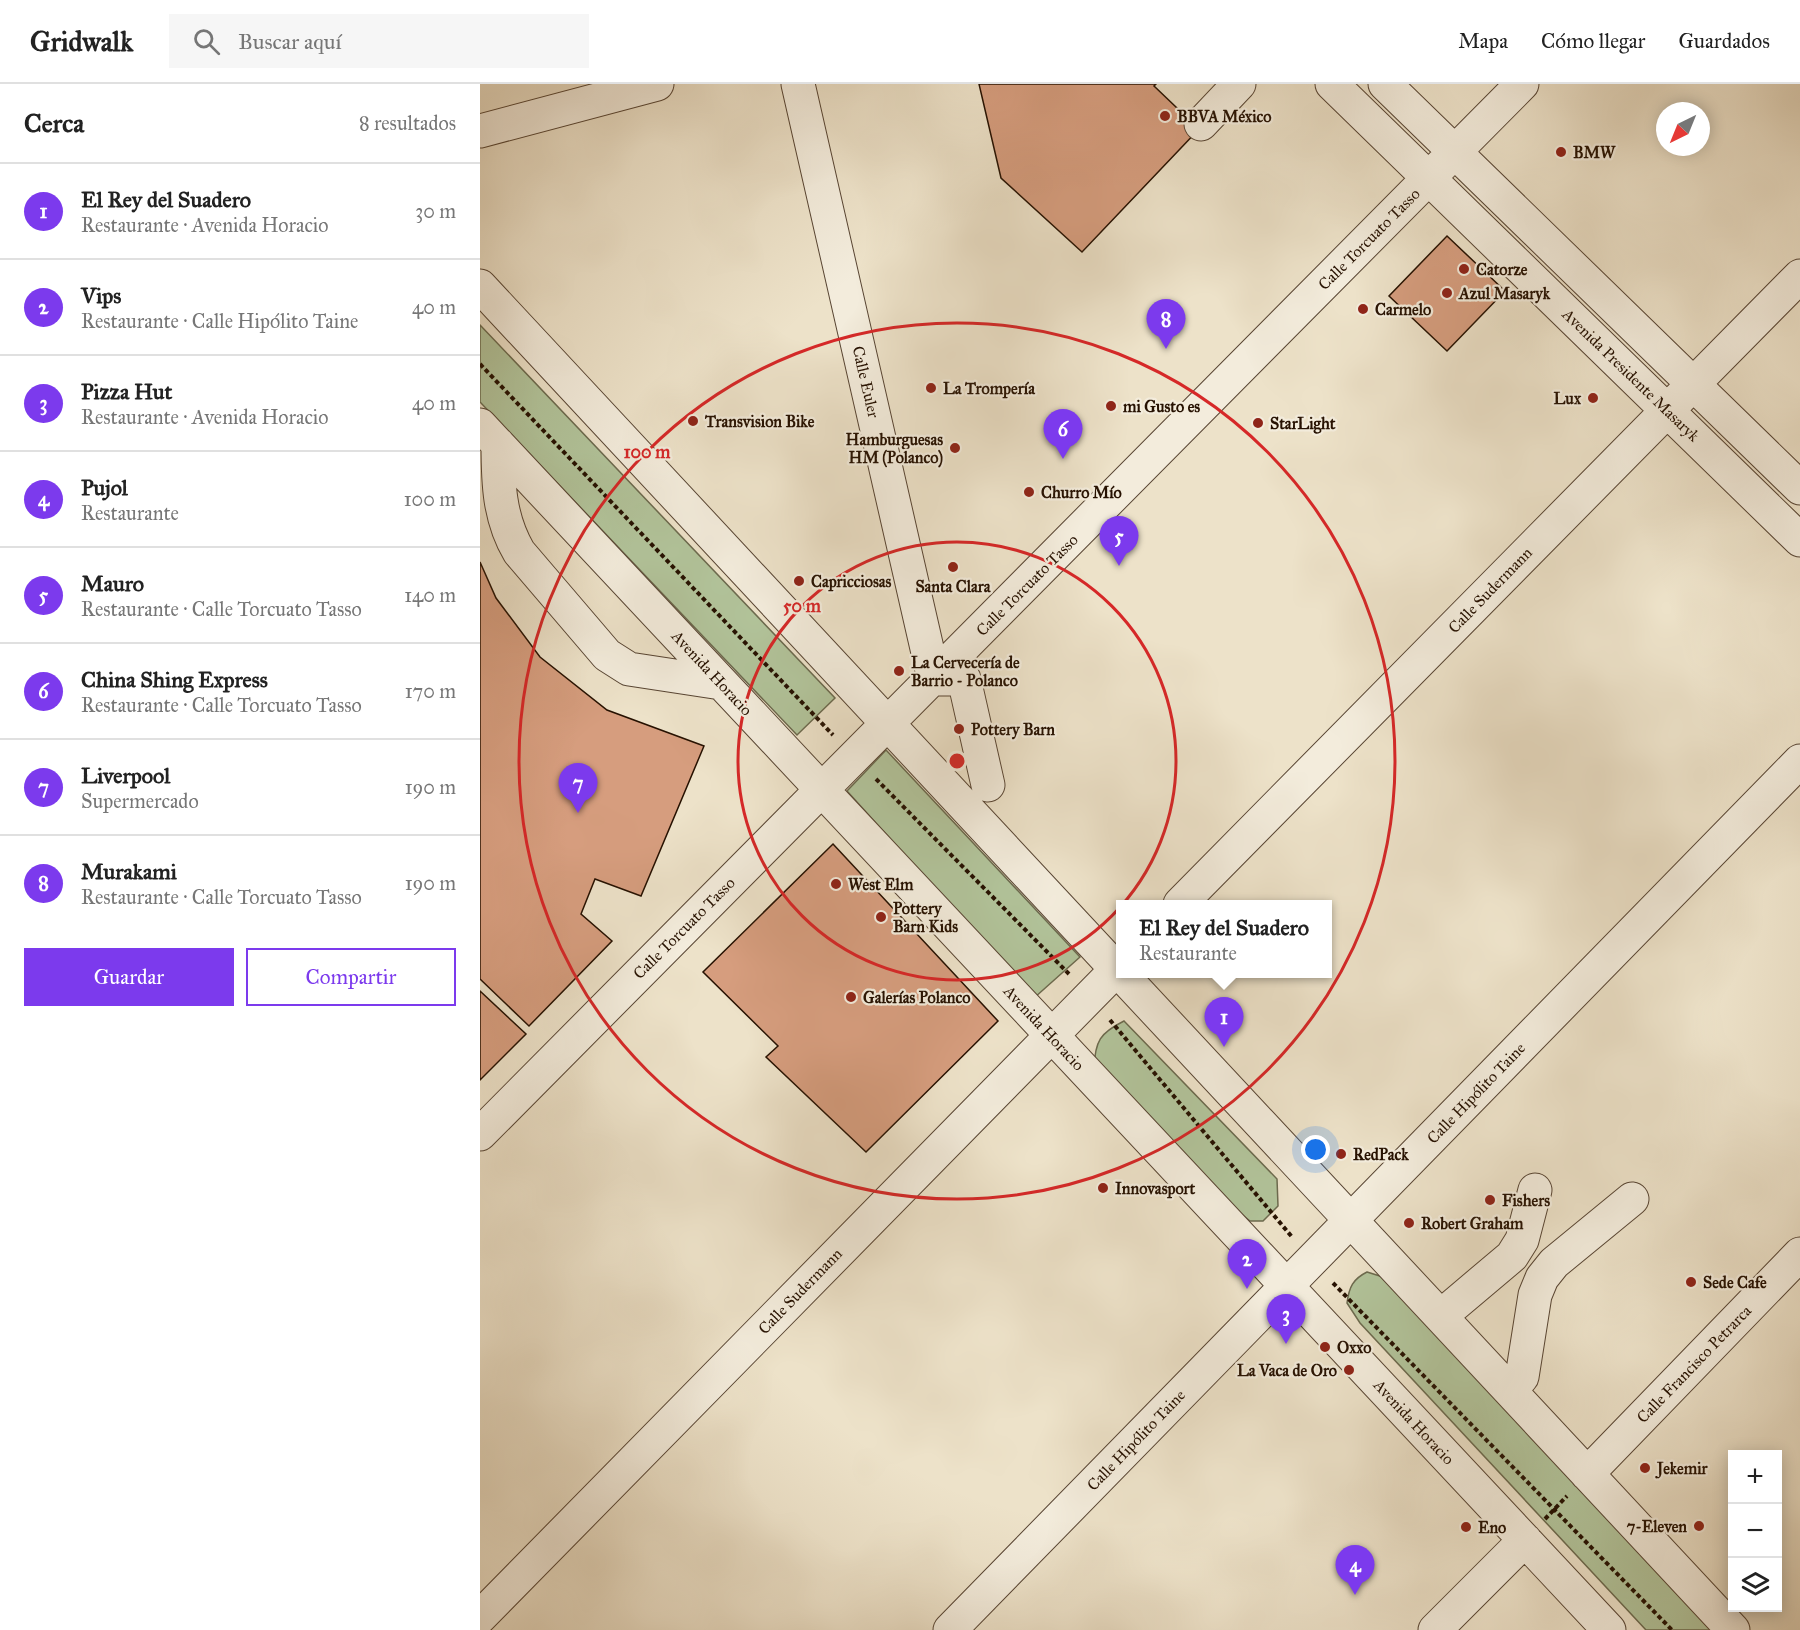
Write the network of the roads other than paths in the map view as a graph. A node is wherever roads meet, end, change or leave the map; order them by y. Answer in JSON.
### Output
{"nodes":[{"id":1,"x":657,"y":84,"type":"edge"},
{"id":2,"x":798,"y":84,"type":"edge"},
{"id":3,"x":1239,"y":84,"type":"edge"},
{"id":4,"x":1332,"y":84,"type":"edge"},
{"id":5,"x":1385,"y":84,"type":"edge"},
{"id":6,"x":1522,"y":84,"type":"edge"},
{"id":7,"x":1201,"y":124,"type":"dead end"},
{"id":8,"x":480,"y":131,"type":"edge"},
{"id":9,"x":1455,"y":152,"type":"junction"},
{"id":10,"x":1429,"y":178,"type":"junction"},
{"id":11,"x":1800,"y":276,"type":"edge"},
{"id":12,"x":480,"y":286,"type":"edge"},
{"id":13,"x":1692,"y":383,"type":"junction"},
{"id":14,"x":1666,"y":410,"type":"junction"},
{"id":15,"x":489,"y":435,"type":"edge"},
{"id":16,"x":1800,"y":488,"type":"edge"},
{"id":17,"x":1800,"y":540,"type":"edge"},
{"id":18,"x":934,"y":679,"type":"junction"},
{"id":19,"x":721,"y":682,"type":"junction"},
{"id":20,"x":888,"y":723,"type":"junction"},
{"id":21,"x":1800,"y":761,"type":"edge"},
{"id":22,"x":988,"y":785,"type":"dead end"},
{"id":23,"x":821,"y":789,"type":"junction"},
{"id":24,"x":1184,"y":900,"type":"edge"},
{"id":25,"x":1116,"y":966,"type":"edge"},
{"id":26,"x":1116,"y":974,"type":"edge"},
{"id":27,"x":1127,"y":978,"type":"edge"},
{"id":28,"x":1051,"y":1035,"type":"junction"},
{"id":29,"x":480,"y":1134,"type":"edge"},
{"id":30,"x":1535,"y":1190,"type":"dead end"},
{"id":31,"x":1632,"y":1199,"type":"dead end"},
{"id":32,"x":1351,"y":1220,"type":"junction"},
{"id":33,"x":1800,"y":1254,"type":"edge"},
{"id":34,"x":1286,"y":1286,"type":"junction"},
{"id":35,"x":1441,"y":1316,"type":"junction"},
{"id":36,"x":1510,"y":1390,"type":"junction"},
{"id":37,"x":1587,"y":1474,"type":"junction"},
{"id":38,"x":1525,"y":1540,"type":"junction"},
{"id":39,"x":480,"y":1617,"type":"edge"},
{"id":40,"x":950,"y":1630,"type":"edge"},
{"id":41,"x":1435,"y":1630,"type":"edge"},
{"id":42,"x":1609,"y":1630,"type":"edge"},
{"id":43,"x":1733,"y":1630,"type":"edge"}],
"edges":[{"from":1,"to":8,"type":"street"},
{"from":2,"to":18,"type":"street","name":"Calle Euler"},
{"from":3,"to":7,"type":"street"},
{"from":4,"to":10,"type":"street","name":"Avenida Presidente Masaryk"},
{"from":5,"to":9,"type":"street"},
{"from":6,"to":9,"type":"street","name":"Calle Torcuato Tasso"},
{"from":9,"to":10,"type":"street","name":"Calle Torcuato Tasso"},
{"from":9,"to":13,"type":"street"},
{"from":10,"to":14,"type":"street","name":"Avenida Presidente Masaryk"},
{"from":10,"to":18,"type":"street","name":"Calle Torcuato Tasso"},
{"from":11,"to":13,"type":"street","name":"Calle Sudermann"},
{"from":12,"to":20,"type":"street"},
{"from":13,"to":14,"type":"street","name":"Calle Sudermann"},
{"from":13,"to":16,"type":"street"},
{"from":14,"to":17,"type":"street","name":"Avenida Presidente Masaryk"},
{"from":14,"to":24,"type":"street","name":"Calle Sudermann"},
{"from":15,"to":19,"type":"street","name":"Avenida Horacio"},
{"from":15,"to":19,"type":"street"},
{"from":18,"to":20,"type":"street","name":"Calle Torcuato Tasso"},
{"from":18,"to":22,"type":"street"},
{"from":19,"to":23,"type":"street","name":"Avenida Horacio"},
{"from":20,"to":23,"type":"street","name":"Calle Torcuato Tasso"},
{"from":20,"to":25,"type":"street"},
{"from":21,"to":32,"type":"street","name":"Calle Hipólito Taine"},
{"from":23,"to":28,"type":"street","name":"Avenida Horacio"},
{"from":23,"to":29,"type":"street","name":"Calle Torcuato Tasso"},
{"from":26,"to":28,"type":"street","name":"Calle Sudermann"},
{"from":27,"to":32,"type":"street"},
{"from":28,"to":34,"type":"street","name":"Avenida Horacio"},
{"from":28,"to":39,"type":"street","name":"Calle Sudermann"},
{"from":30,"to":35,"type":"street"},
{"from":31,"to":36,"type":"street"},
{"from":32,"to":34,"type":"street","name":"Calle Hipólito Taine"},
{"from":32,"to":35,"type":"street"},
{"from":33,"to":37,"type":"street","name":"Calle Francisco Petrarca"},
{"from":34,"to":38,"type":"street","name":"Avenida Horacio"},
{"from":34,"to":40,"type":"street","name":"Calle Hipólito Taine"},
{"from":35,"to":36,"type":"street"},
{"from":36,"to":37,"type":"street"},
{"from":37,"to":43,"type":"street"},
{"from":38,"to":41,"type":"street"},
{"from":38,"to":42,"type":"street","name":"Avenida Horacio"}]}
